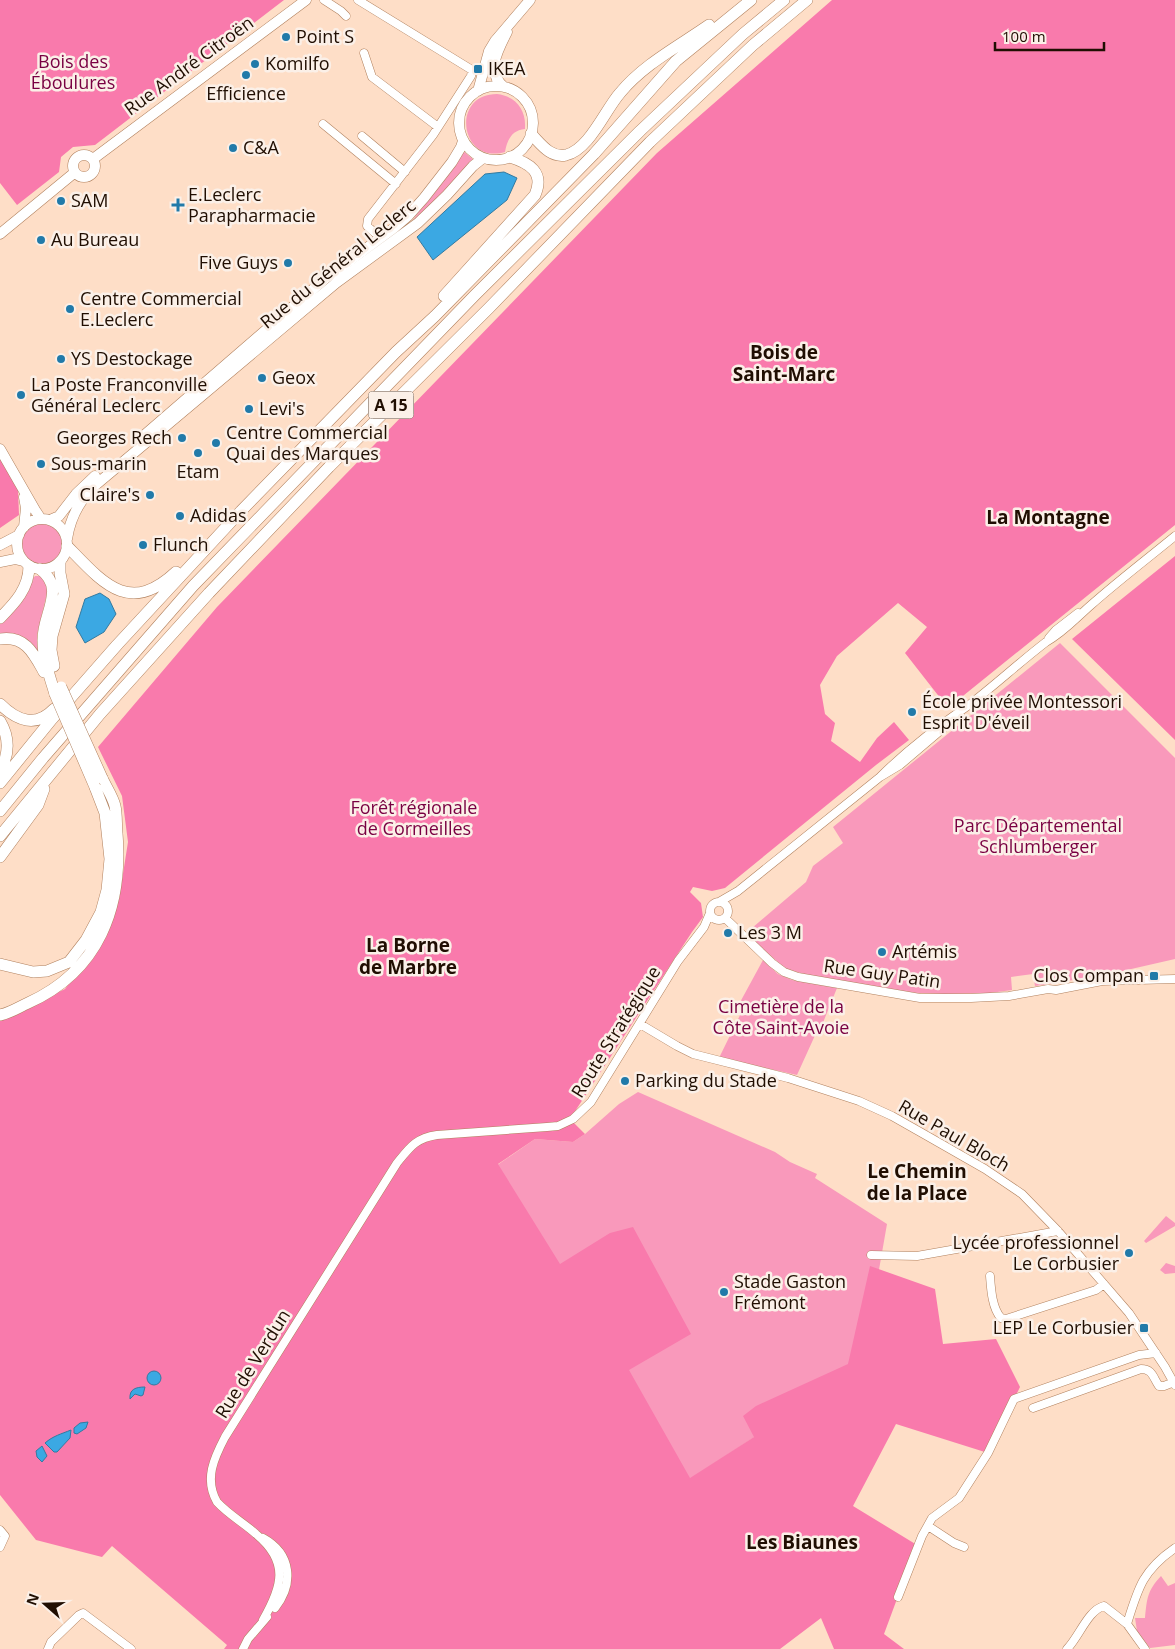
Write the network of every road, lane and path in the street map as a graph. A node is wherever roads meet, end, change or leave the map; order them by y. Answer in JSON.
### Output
{"nodes":[{"id":1,"x":306,"y":0,"type":"edge"},
{"id":2,"x":324,"y":0,"type":"edge"},
{"id":3,"x":358,"y":0,"type":"edge"},
{"id":4,"x":530,"y":0,"type":"edge"},
{"id":5,"x":745,"y":0,"type":"edge"},
{"id":6,"x":751,"y":0,"type":"edge"},
{"id":7,"x":784,"y":0,"type":"edge"},
{"id":8,"x":807,"y":0,"type":"edge"},
{"id":9,"x":346,"y":16,"type":"dead end"},
{"id":10,"x":514,"y":18,"type":"junction"},
{"id":11,"x":364,"y":52,"type":"dead end"},
{"id":12,"x":504,"y":87,"type":"junction"},
{"id":13,"x":478,"y":91,"type":"junction"},
{"id":14,"x":323,"y":124,"type":"dead end"},
{"id":15,"x":438,"y":127,"type":"junction"},
{"id":16,"x":531,"y":134,"type":"junction"},
{"id":17,"x":362,"y":136,"type":"dead end"},
{"id":18,"x":463,"y":141,"type":"junction"},
{"id":19,"x":483,"y":158,"type":"junction"},
{"id":20,"x":510,"y":158,"type":"junction"},
{"id":21,"x":92,"y":159,"type":"junction"},
{"id":22,"x":74,"y":172,"type":"junction"},
{"id":23,"x":406,"y":172,"type":"junction"},
{"id":24,"x":396,"y":184,"type":"junction"},
{"id":25,"x":375,"y":233,"type":"dead end"},
{"id":26,"x":0,"y":234,"type":"edge"},
{"id":27,"x":396,"y":352,"type":"junction"},
{"id":28,"x":0,"y":449,"type":"edge"},
{"id":29,"x":22,"y":486,"type":"junction"},
{"id":30,"x":242,"y":511,"type":"junction"},
{"id":31,"x":46,"y":520,"type":"junction"},
{"id":32,"x":21,"y":531,"type":"junction"},
{"id":33,"x":1175,"y":536,"type":"edge"},
{"id":34,"x":67,"y":542,"type":"junction"},
{"id":35,"x":0,"y":545,"type":"edge"},
{"id":36,"x":0,"y":562,"type":"edge"},
{"id":37,"x":60,"y":562,"type":"junction"},
{"id":38,"x":31,"y":565,"type":"junction"},
{"id":39,"x":0,"y":618,"type":"edge"},
{"id":40,"x":0,"y":639,"type":"edge"},
{"id":41,"x":117,"y":645,"type":"junction"},
{"id":42,"x":58,"y":691,"type":"junction"},
{"id":43,"x":0,"y":704,"type":"edge"},
{"id":44,"x":0,"y":721,"type":"edge"},
{"id":45,"x":0,"y":771,"type":"edge"},
{"id":46,"x":48,"y":779,"type":"junction"},
{"id":47,"x":0,"y":783,"type":"edge"},
{"id":48,"x":99,"y":783,"type":"junction"},
{"id":49,"x":0,"y":811,"type":"edge"},
{"id":50,"x":0,"y":836,"type":"edge"},
{"id":51,"x":0,"y":857,"type":"edge"},
{"id":52,"x":738,"y":892,"type":"junction"},
{"id":53,"x":720,"y":902,"type":"junction"},
{"id":54,"x":728,"y":910,"type":"junction"},
{"id":55,"x":710,"y":913,"type":"junction"},
{"id":56,"x":721,"y":919,"type":"junction"},
{"id":57,"x":699,"y":935,"type":"junction"},
{"id":58,"x":0,"y":964,"type":"edge"},
{"id":59,"x":1175,"y":980,"type":"edge"},
{"id":60,"x":0,"y":1015,"type":"edge"},
{"id":61,"x":640,"y":1024,"type":"junction"},
{"id":62,"x":371,"y":1205,"type":"joint"},
{"id":63,"x":1058,"y":1231,"type":"junction"},
{"id":64,"x":871,"y":1255,"type":"dead end"},
{"id":65,"x":990,"y":1276,"type":"dead end"},
{"id":66,"x":1104,"y":1284,"type":"junction"},
{"id":67,"x":1156,"y":1354,"type":"junction"},
{"id":68,"x":1174,"y":1384,"type":"edge"},
{"id":69,"x":1034,"y":1408,"type":"dead end"},
{"id":70,"x":928,"y":1526,"type":"junction"},
{"id":71,"x":0,"y":1530,"type":"edge"},
{"id":72,"x":0,"y":1547,"type":"edge"},
{"id":73,"x":964,"y":1547,"type":"dead end"},
{"id":74,"x":1175,"y":1548,"type":"edge"},
{"id":75,"x":898,"y":1597,"type":"dead end"},
{"id":76,"x":1127,"y":1624,"type":"junction"},
{"id":77,"x":48,"y":1649,"type":"edge"},
{"id":78,"x":131,"y":1649,"type":"edge"},
{"id":79,"x":243,"y":1649,"type":"edge"},
{"id":80,"x":1067,"y":1649,"type":"edge"},
{"id":81,"x":1145,"y":1649,"type":"edge"}],
"edges":[{"from":1,"to":21,"type":"main road","name":"Rue André Citroën"},
{"from":2,"to":9,"type":"street"},
{"from":3,"to":15,"type":"street"},
{"from":4,"to":10,"type":"main road"},
{"from":5,"to":16,"type":"highway"},
{"from":6,"to":27,"type":"highway"},
{"from":7,"to":49,"type":"highway","number":"A 15"},
{"from":8,"to":46,"type":"highway","number":"A 15"},
{"from":10,"to":12,"type":"main road"},
{"from":10,"to":13,"type":"main road"},
{"from":11,"to":15,"type":"street"},
{"from":12,"to":13,"type":"main road"},
{"from":12,"to":16,"type":"main road"},
{"from":13,"to":18,"type":"main road"},
{"from":14,"to":24,"type":"street"},
{"from":15,"to":23,"type":"street"},
{"from":16,"to":20,"type":"main road"},
{"from":17,"to":23,"type":"street"},
{"from":18,"to":19,"type":"main road"},
{"from":18,"to":31,"type":"main road","name":"Rue du Général Leclerc"},
{"from":19,"to":20,"type":"main road"},
{"from":19,"to":34,"type":"main road","name":"Rue du Général Leclerc"},
{"from":20,"to":27,"type":"highway"},
{"from":21,"to":22,"type":"main road"},
{"from":21,"to":22,"type":"main road"},
{"from":22,"to":26,"type":"main road"},
{"from":23,"to":24,"type":"street"},
{"from":24,"to":25,"type":"street"},
{"from":27,"to":30,"type":"highway"},
{"from":28,"to":29,"type":"main road"},
{"from":29,"to":31,"type":"main road"},
{"from":29,"to":32,"type":"main road"},
{"from":30,"to":34,"type":"highway"},
{"from":30,"to":41,"type":"highway"},
{"from":31,"to":32,"type":"main road"},
{"from":31,"to":34,"type":"main road"},
{"from":32,"to":35,"type":"main road"},
{"from":32,"to":38,"type":"main road"},
{"from":33,"to":52,"type":"street"},
{"from":34,"to":37,"type":"main road"},
{"from":36,"to":38,"type":"main road"},
{"from":37,"to":38,"type":"main road"},
{"from":37,"to":42,"type":"highway"},
{"from":38,"to":39,"type":"highway"},
{"from":38,"to":42,"type":"highway"},
{"from":40,"to":42,"type":"highway"},
{"from":41,"to":43,"type":"highway"},
{"from":41,"to":47,"type":"highway"},
{"from":42,"to":48,"type":"highway","bridge":true},
{"from":44,"to":45,"type":"highway"},
{"from":46,"to":50,"type":"highway","number":"A 15"},
{"from":46,"to":51,"type":"highway"},
{"from":48,"to":58,"type":"highway"},
{"from":48,"to":60,"type":"highway"},
{"from":52,"to":53,"type":"street"},
{"from":52,"to":54,"type":"street"},
{"from":53,"to":54,"type":"street"},
{"from":53,"to":55,"type":"street"},
{"from":54,"to":56,"type":"street"},
{"from":55,"to":56,"type":"street"},
{"from":55,"to":57,"type":"street","name":"Route Stratégique"},
{"from":56,"to":57,"type":"street","name":"Route Stratégique"},
{"from":56,"to":59,"type":"street","name":"Rue Guy Patin"},
{"from":57,"to":61,"type":"street","name":"Route Stratégique"},
{"from":61,"to":62,"type":"street","name":"Route Stratégique"},
{"from":61,"to":63,"type":"street","name":"Rue Paul Bloch"},
{"from":62,"to":79,"type":"street","name":"Rue de Verdun"},
{"from":63,"to":64,"type":"street"},
{"from":63,"to":66,"type":"street","name":"Rue Paul Bloch"},
{"from":65,"to":66,"type":"street"},
{"from":66,"to":67,"type":"street","name":"Rue Paul Bloch"},
{"from":67,"to":68,"type":"street","name":"Rue Paul Bloch"},
{"from":67,"to":70,"type":"street"},
{"from":68,"to":69,"type":"street"},
{"from":70,"to":73,"type":"street"},
{"from":70,"to":75,"type":"street"},
{"from":71,"to":72,"type":"street"},
{"from":74,"to":76,"type":"street"},
{"from":76,"to":80,"type":"street"},
{"from":76,"to":81,"type":"street"},
{"from":77,"to":78,"type":"street"}]}
